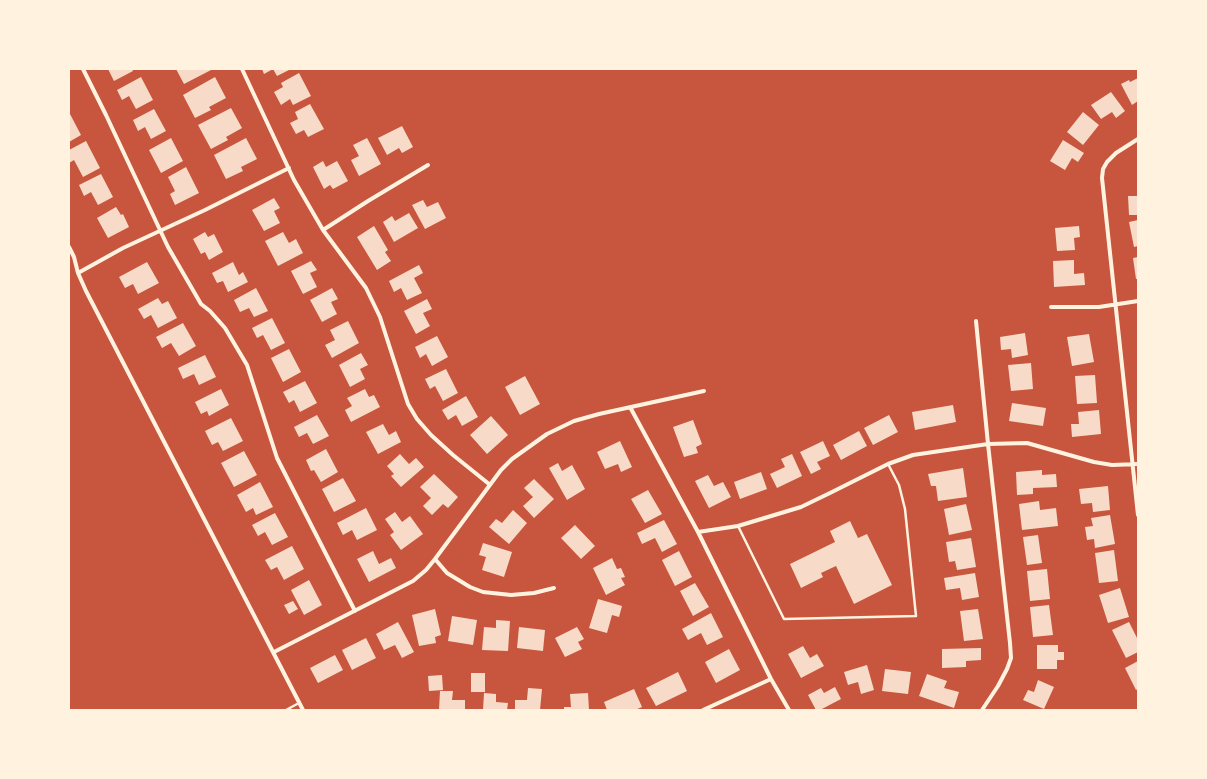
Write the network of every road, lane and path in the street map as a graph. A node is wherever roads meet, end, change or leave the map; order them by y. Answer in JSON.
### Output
{"nodes":[{"id":1,"x":83,"y":69,"type":"edge"},
{"id":2,"x":242,"y":69,"type":"edge"},
{"id":3,"x":1138,"y":139,"type":"edge"},
{"id":4,"x":428,"y":165,"type":"dead end"},
{"id":5,"x":289,"y":168,"type":"junction"},
{"id":6,"x":323,"y":230,"type":"junction"},
{"id":7,"x":160,"y":232,"type":"junction"},
{"id":8,"x":69,"y":247,"type":"edge"},
{"id":9,"x":78,"y":274,"type":"junction"},
{"id":10,"x":1138,"y":301,"type":"edge"},
{"id":11,"x":1115,"y":305,"type":"junction"},
{"id":12,"x":1051,"y":307,"type":"dead end"},
{"id":13,"x":976,"y":321,"type":"dead end"},
{"id":14,"x":704,"y":391,"type":"dead end"},
{"id":15,"x":630,"y":407,"type":"junction"},
{"id":16,"x":988,"y":444,"type":"junction"},
{"id":17,"x":888,"y":464,"type":"junction"},
{"id":18,"x":1138,"y":464,"type":"edge"},
{"id":19,"x":1132,"y":465,"type":"junction"},
{"id":20,"x":489,"y":484,"type":"junction"},
{"id":21,"x":1138,"y":515,"type":"edge"},
{"id":22,"x":738,"y":526,"type":"junction"},
{"id":23,"x":698,"y":532,"type":"junction"},
{"id":24,"x":435,"y":559,"type":"junction"},
{"id":25,"x":554,"y":588,"type":"dead end"},
{"id":26,"x":355,"y":611,"type":"junction"},
{"id":27,"x":274,"y":652,"type":"junction"},
{"id":28,"x":771,"y":679,"type":"junction"},
{"id":29,"x":300,"y":703,"type":"junction"},
{"id":30,"x":286,"y":710,"type":"edge"},
{"id":31,"x":303,"y":710,"type":"edge"},
{"id":32,"x":702,"y":710,"type":"edge"},
{"id":33,"x":789,"y":710,"type":"edge"},
{"id":34,"x":982,"y":710,"type":"edge"}],
"edges":[{"from":1,"to":7,"type":"street"},
{"from":2,"to":5,"type":"street"},
{"from":3,"to":11,"type":"street"},
{"from":4,"to":6,"type":"street"},
{"from":5,"to":6,"type":"street"},
{"from":5,"to":7,"type":"street"},
{"from":6,"to":20,"type":"street"},
{"from":7,"to":9,"type":"street"},
{"from":7,"to":26,"type":"street"},
{"from":8,"to":9,"type":"street"},
{"from":9,"to":27,"type":"street"},
{"from":10,"to":11,"type":"street"},
{"from":11,"to":12,"type":"street"},
{"from":11,"to":19,"type":"street"},
{"from":13,"to":16,"type":"street"},
{"from":14,"to":15,"type":"street"},
{"from":15,"to":20,"type":"street"},
{"from":15,"to":23,"type":"street"},
{"from":16,"to":17,"type":"street"},
{"from":16,"to":19,"type":"street"},
{"from":16,"to":34,"type":"street"},
{"from":17,"to":22,"type":"street"},
{"from":17,"to":22,"type":"lane"},
{"from":18,"to":19,"type":"street"},
{"from":19,"to":21,"type":"street"},
{"from":20,"to":24,"type":"street"},
{"from":22,"to":23,"type":"street"},
{"from":23,"to":28,"type":"street"},
{"from":24,"to":25,"type":"street"},
{"from":24,"to":26,"type":"street"},
{"from":26,"to":27,"type":"street"},
{"from":27,"to":29,"type":"street"},
{"from":28,"to":32,"type":"street"},
{"from":28,"to":33,"type":"street"},
{"from":29,"to":30,"type":"lane"},
{"from":29,"to":31,"type":"street"}]}
